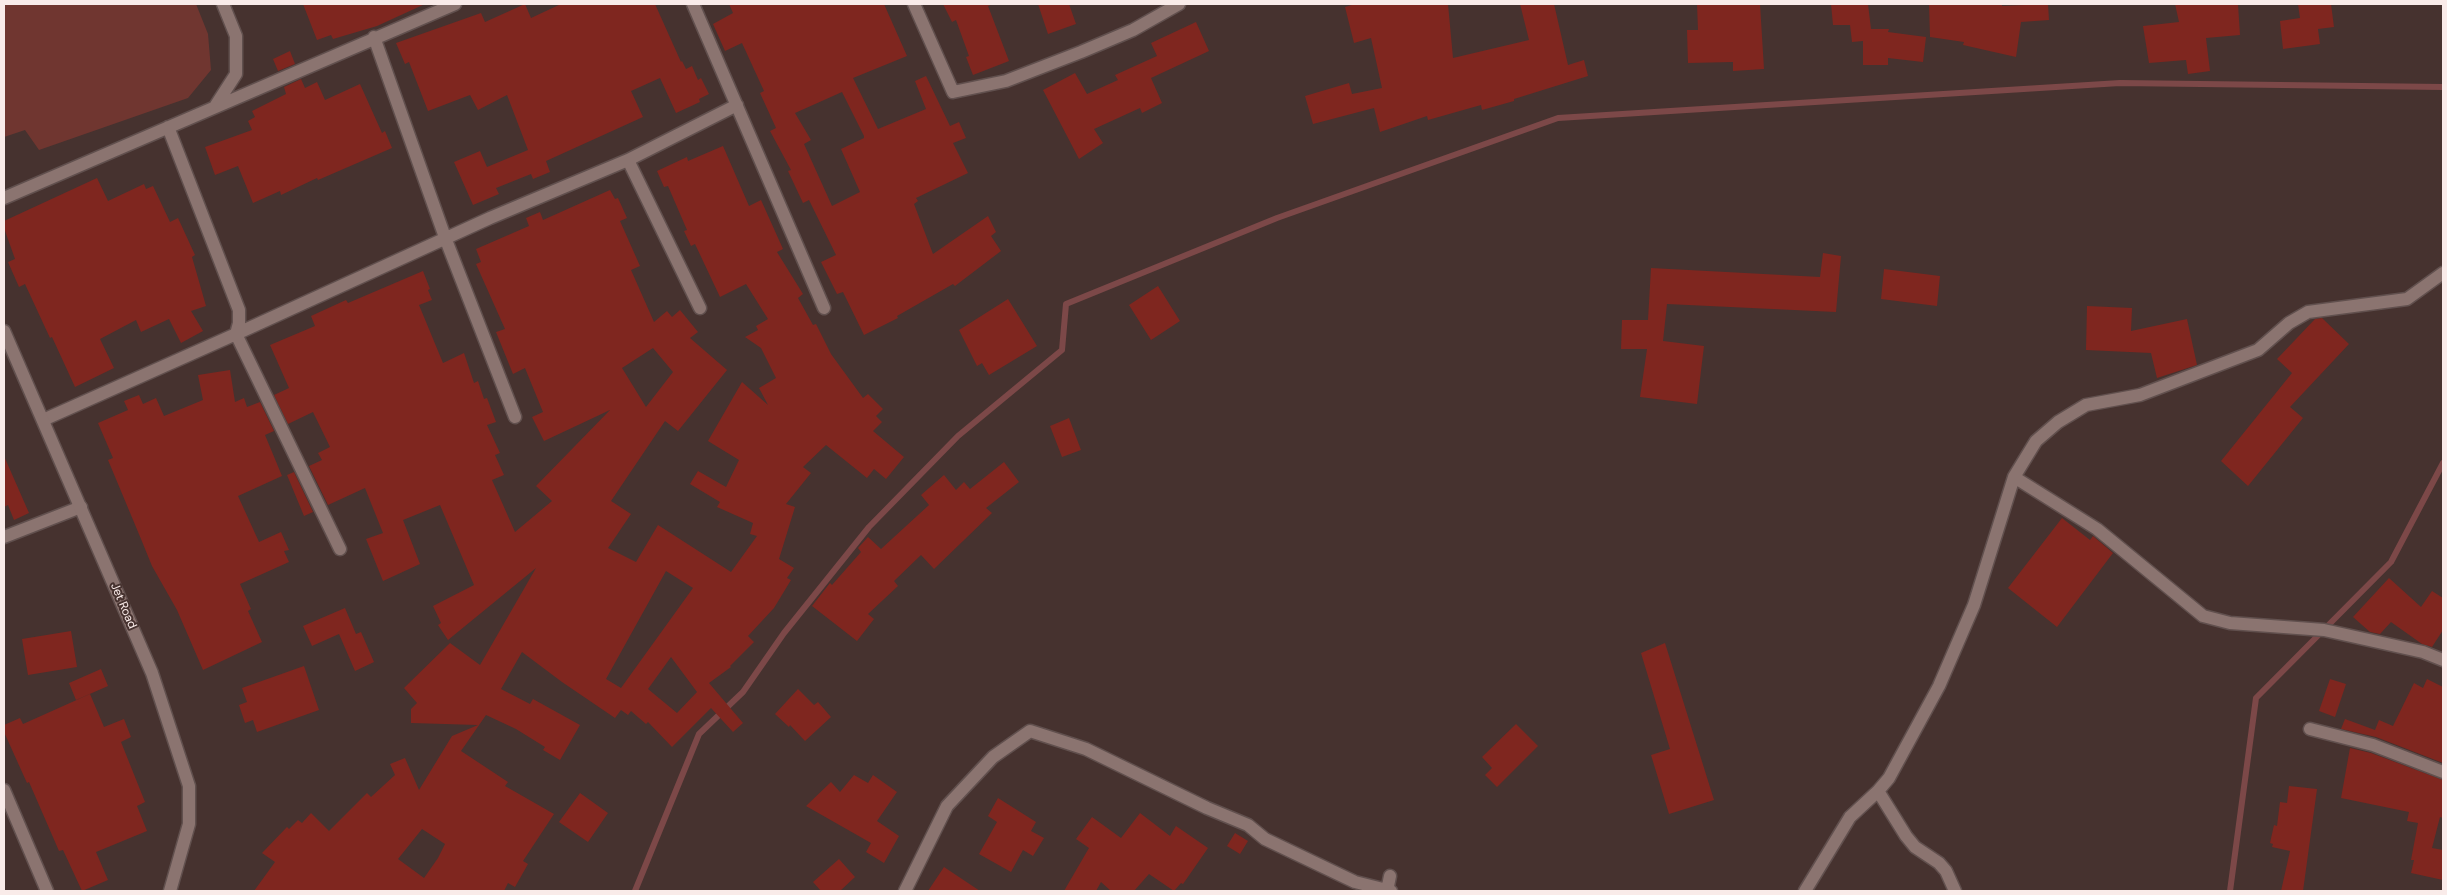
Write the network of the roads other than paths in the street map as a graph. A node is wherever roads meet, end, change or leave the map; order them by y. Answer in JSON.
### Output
{"nodes":[{"id":1,"x":223,"y":4,"type":"edge"},
{"id":2,"x":455,"y":4,"type":"edge"},
{"id":3,"x":693,"y":4,"type":"edge"},
{"id":4,"x":914,"y":4,"type":"edge"},
{"id":5,"x":1179,"y":4,"type":"edge"},
{"id":6,"x":374,"y":37,"type":"junction"},
{"id":7,"x":216,"y":105,"type":"junction"},
{"id":8,"x":737,"y":105,"type":"junction"},
{"id":9,"x":168,"y":128,"type":"junction"},
{"id":10,"x":628,"y":160,"type":"junction"},
{"id":11,"x":4,"y":198,"type":"edge"},
{"id":12,"x":446,"y":240,"type":"junction"},
{"id":13,"x":2443,"y":273,"type":"edge"},
{"id":14,"x":700,"y":308,"type":"dead end"},
{"id":15,"x":824,"y":308,"type":"dead end"},
{"id":16,"x":4,"y":331,"type":"edge"},
{"id":17,"x":236,"y":334,"type":"junction"},
{"id":18,"x":515,"y":416,"type":"dead end"},
{"id":19,"x":43,"y":420,"type":"junction"},
{"id":20,"x":2014,"y":477,"type":"junction"},
{"id":21,"x":81,"y":507,"type":"junction"},
{"id":22,"x":4,"y":537,"type":"edge"},
{"id":23,"x":340,"y":549,"type":"dead end"},
{"id":24,"x":2443,"y":660,"type":"edge"},
{"id":25,"x":2310,"y":729,"type":"dead end"},
{"id":26,"x":2443,"y":772,"type":"edge"},
{"id":27,"x":4,"y":790,"type":"edge"},
{"id":28,"x":1878,"y":791,"type":"junction"},
{"id":29,"x":1390,"y":876,"type":"dead end"},
{"id":30,"x":47,"y":891,"type":"edge"},
{"id":31,"x":170,"y":891,"type":"edge"},
{"id":32,"x":905,"y":891,"type":"edge"},
{"id":33,"x":1388,"y":891,"type":"edge"},
{"id":34,"x":1805,"y":891,"type":"edge"},
{"id":35,"x":1955,"y":891,"type":"edge"}],
"edges":[{"from":1,"to":7,"type":"street"},
{"from":2,"to":6,"type":"street"},
{"from":3,"to":8,"type":"street"},
{"from":4,"to":5,"type":"street"},
{"from":6,"to":7,"type":"street"},
{"from":6,"to":12,"type":"street"},
{"from":7,"to":9,"type":"street"},
{"from":8,"to":10,"type":"street"},
{"from":8,"to":15,"type":"street"},
{"from":9,"to":11,"type":"street"},
{"from":9,"to":17,"type":"street"},
{"from":10,"to":12,"type":"street"},
{"from":10,"to":14,"type":"street"},
{"from":12,"to":17,"type":"street"},
{"from":12,"to":18,"type":"street"},
{"from":13,"to":20,"type":"street"},
{"from":16,"to":19,"type":"street","name":"Jet Road"},
{"from":17,"to":19,"type":"street"},
{"from":17,"to":23,"type":"street"},
{"from":19,"to":21,"type":"street","name":"Jet Road"},
{"from":20,"to":24,"type":"street"},
{"from":20,"to":28,"type":"street"},
{"from":21,"to":22,"type":"street"},
{"from":21,"to":31,"type":"street","name":"Jet Road"},
{"from":25,"to":26,"type":"street"},
{"from":27,"to":30,"type":"street"},
{"from":28,"to":34,"type":"street"},
{"from":28,"to":35,"type":"street"},
{"from":29,"to":33,"type":"street"},
{"from":32,"to":33,"type":"street"}]}
